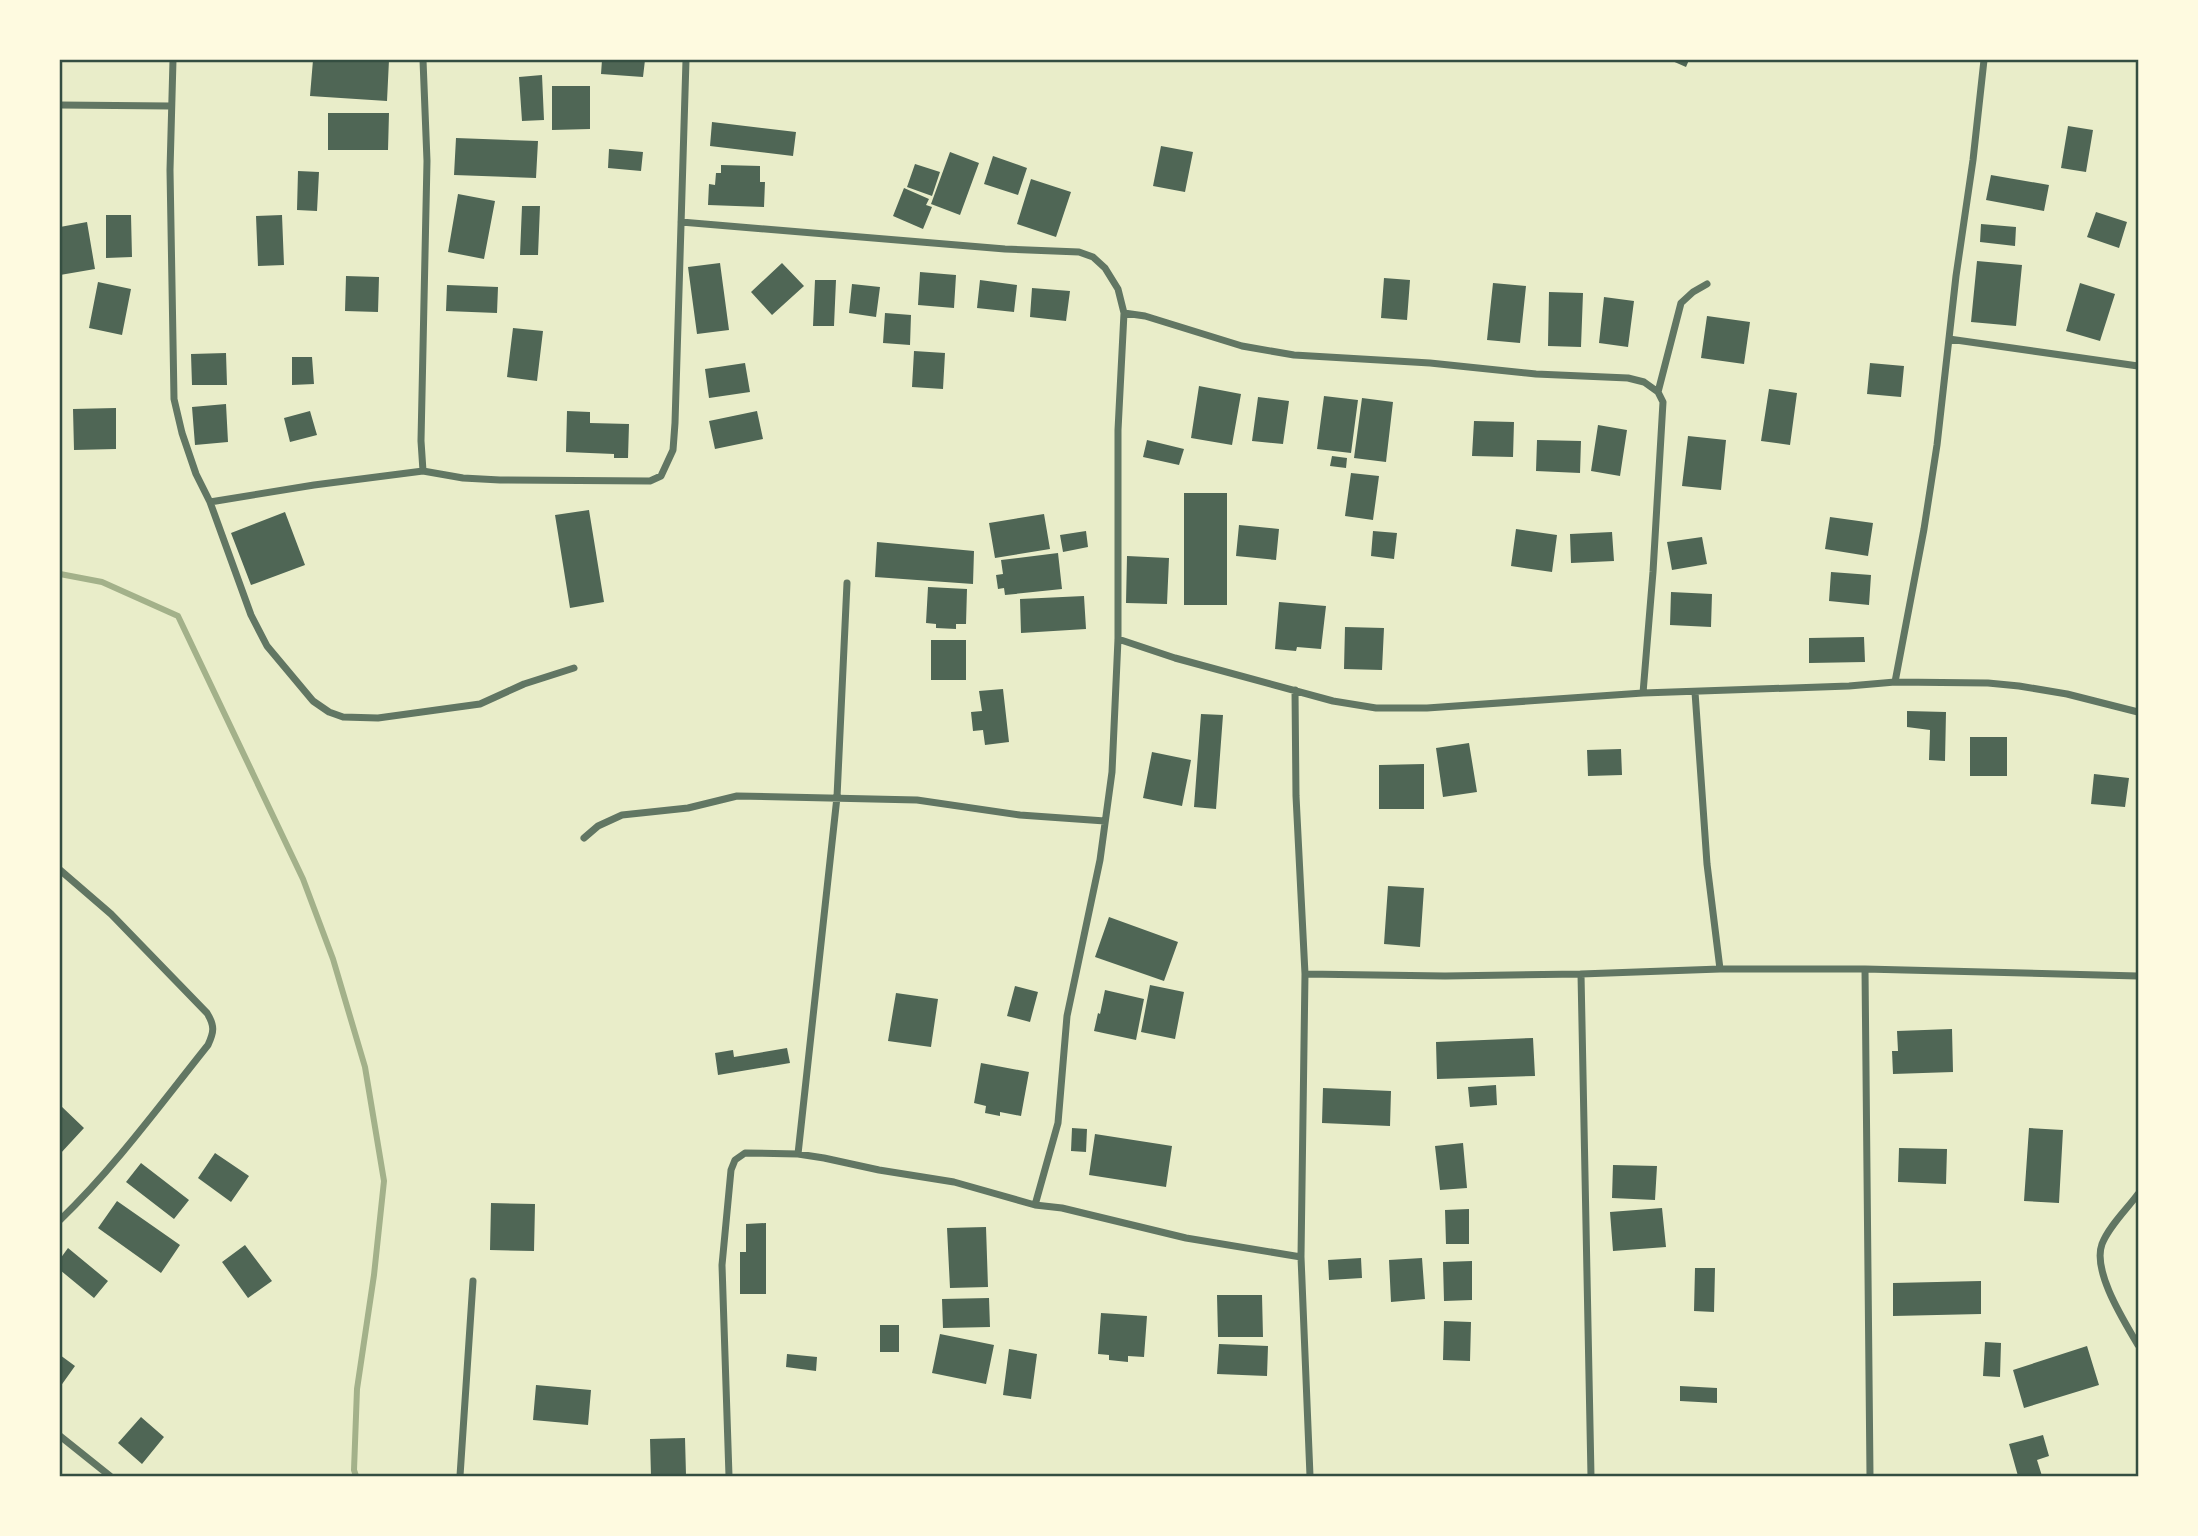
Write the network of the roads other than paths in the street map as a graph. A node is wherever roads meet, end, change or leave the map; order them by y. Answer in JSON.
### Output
{"nodes":[{"id":1,"x":173,"y":60,"type":"edge"},
{"id":2,"x":423,"y":60,"type":"edge"},
{"id":3,"x":686,"y":60,"type":"edge"},
{"id":4,"x":1984,"y":60,"type":"edge"},
{"id":5,"x":60,"y":105,"type":"edge"},
{"id":6,"x":170,"y":106,"type":"junction"},
{"id":7,"x":681,"y":222,"type":"junction"},
{"id":8,"x":1707,"y":284,"type":"dead end"},
{"id":9,"x":1125,"y":313,"type":"junction"},
{"id":10,"x":1949,"y":339,"type":"junction"},
{"id":11,"x":2138,"y":366,"type":"edge"},
{"id":12,"x":1658,"y":392,"type":"junction"},
{"id":13,"x":423,"y":471,"type":"junction"},
{"id":14,"x":210,"y":502,"type":"junction"},
{"id":15,"x":847,"y":583,"type":"dead end"},
{"id":16,"x":1118,"y":639,"type":"junction"},
{"id":17,"x":574,"y":668,"type":"dead end"},
{"id":18,"x":1895,"y":682,"type":"junction"},
{"id":19,"x":1295,"y":690,"type":"junction"},
{"id":20,"x":1695,"y":692,"type":"junction"},
{"id":21,"x":1643,"y":693,"type":"junction"},
{"id":22,"x":2138,"y":712,"type":"edge"},
{"id":23,"x":837,"y":797,"type":"junction"},
{"id":24,"x":1105,"y":821,"type":"junction"},
{"id":25,"x":584,"y":838,"type":"dead end"},
{"id":26,"x":60,"y":870,"type":"edge"},
{"id":27,"x":1720,"y":969,"type":"junction"},
{"id":28,"x":1865,"y":969,"type":"junction"},
{"id":29,"x":1305,"y":974,"type":"junction"},
{"id":30,"x":1581,"y":974,"type":"junction"},
{"id":31,"x":2138,"y":976,"type":"edge"},
{"id":32,"x":798,"y":1154,"type":"junction"},
{"id":33,"x":2138,"y":1195,"type":"edge"},
{"id":34,"x":1035,"y":1205,"type":"junction"},
{"id":35,"x":60,"y":1220,"type":"edge"},
{"id":36,"x":1301,"y":1257,"type":"junction"},
{"id":37,"x":473,"y":1281,"type":"dead end"},
{"id":38,"x":2138,"y":1345,"type":"edge"},
{"id":39,"x":60,"y":1436,"type":"edge"},
{"id":40,"x":110,"y":1476,"type":"edge"},
{"id":41,"x":460,"y":1476,"type":"edge"},
{"id":42,"x":729,"y":1476,"type":"edge"},
{"id":43,"x":1310,"y":1476,"type":"edge"},
{"id":44,"x":1591,"y":1476,"type":"edge"},
{"id":45,"x":1870,"y":1476,"type":"edge"}],
"edges":[{"from":1,"to":6,"type":"street"},
{"from":2,"to":13,"type":"street"},
{"from":3,"to":7,"type":"street"},
{"from":4,"to":10,"type":"street"},
{"from":5,"to":6,"type":"street"},
{"from":6,"to":14,"type":"street"},
{"from":7,"to":9,"type":"street"},
{"from":7,"to":13,"type":"street"},
{"from":8,"to":12,"type":"street"},
{"from":9,"to":12,"type":"street"},
{"from":9,"to":16,"type":"street"},
{"from":10,"to":11,"type":"street"},
{"from":10,"to":18,"type":"street"},
{"from":12,"to":21,"type":"street"},
{"from":13,"to":14,"type":"street"},
{"from":14,"to":17,"type":"street"},
{"from":15,"to":23,"type":"street"},
{"from":16,"to":19,"type":"street"},
{"from":16,"to":24,"type":"street"},
{"from":18,"to":20,"type":"street"},
{"from":18,"to":22,"type":"street"},
{"from":19,"to":21,"type":"street"},
{"from":19,"to":29,"type":"street"},
{"from":20,"to":21,"type":"street"},
{"from":20,"to":27,"type":"street"},
{"from":23,"to":24,"type":"street"},
{"from":23,"to":25,"type":"street"},
{"from":23,"to":32,"type":"street"},
{"from":24,"to":34,"type":"street"},
{"from":26,"to":35,"type":"street"},
{"from":27,"to":28,"type":"street"},
{"from":27,"to":30,"type":"street"},
{"from":28,"to":31,"type":"street"},
{"from":28,"to":45,"type":"street"},
{"from":29,"to":30,"type":"street"},
{"from":29,"to":36,"type":"street"},
{"from":30,"to":44,"type":"street"},
{"from":32,"to":34,"type":"street"},
{"from":32,"to":42,"type":"street"},
{"from":33,"to":38,"type":"street"},
{"from":34,"to":36,"type":"street"},
{"from":36,"to":43,"type":"street"},
{"from":37,"to":41,"type":"street"},
{"from":39,"to":40,"type":"street"}]}
